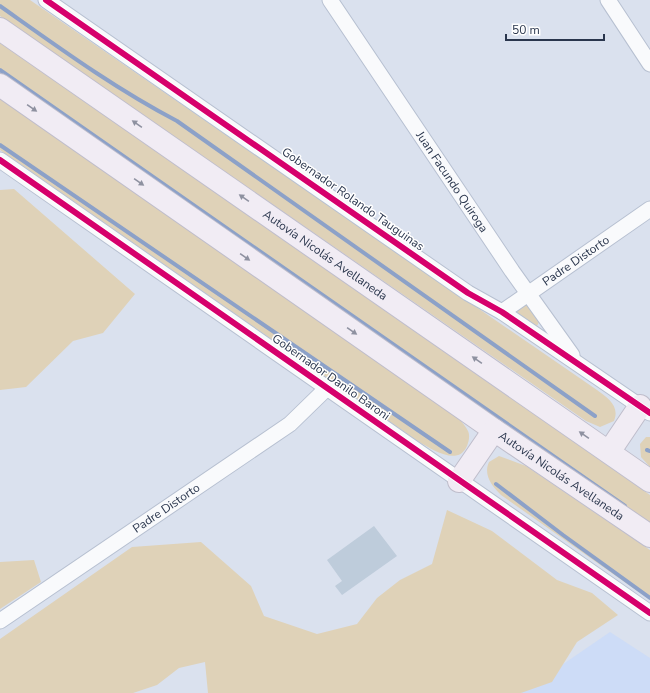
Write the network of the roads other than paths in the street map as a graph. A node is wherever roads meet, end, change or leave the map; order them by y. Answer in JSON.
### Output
{"nodes":[{"id":1,"x":46,"y":0,"type":"edge"},
{"id":2,"x":330,"y":0,"type":"edge"},
{"id":3,"x":608,"y":0,"type":"edge"},
{"id":4,"x":0,"y":29,"type":"edge"},
{"id":5,"x":650,"y":64,"type":"edge"},
{"id":6,"x":0,"y":86,"type":"edge"},
{"id":7,"x":0,"y":160,"type":"edge"},
{"id":8,"x":650,"y":209,"type":"edge"},
{"id":9,"x":529,"y":293,"type":"junction"},
{"id":10,"x":502,"y":312,"type":"junction"},
{"id":11,"x":577,"y":362,"type":"junction"},
{"id":12,"x":327,"y":388,"type":"junction"},
{"id":13,"x":645,"y":409,"type":"edge"},
{"id":14,"x":494,"y":430,"type":"junction"},
{"id":15,"x":609,"y":452,"type":"junction"},
{"id":16,"x":459,"y":481,"type":"junction"},
{"id":17,"x":650,"y":481,"type":"edge"},
{"id":18,"x":650,"y":536,"type":"edge"},
{"id":19,"x":650,"y":613,"type":"edge"},
{"id":20,"x":0,"y":621,"type":"edge"}],
"edges":[{"from":1,"to":10,"type":"street","name":"Gobernador Rolando Tauguinas"},
{"from":2,"to":9,"type":"street","name":"Juan Facundo Quiroga"},
{"from":3,"to":5,"type":"street"},
{"from":15,"to":4,"type":"highway","name":"Autovía Nicolás Avellaneda","one_way":true},
{"from":6,"to":14,"type":"highway","name":"Autovía Nicolás Avellaneda","one_way":true},
{"from":7,"to":12,"type":"street","name":"Gobernador Danilo Baroni"},
{"from":8,"to":9,"type":"street","name":"Padre Distorto"},
{"from":9,"to":10,"type":"street","name":"Padre Distorto"},
{"from":9,"to":11,"type":"street","name":"Juan Facundo Quiroga"},
{"from":10,"to":11,"type":"street","name":"Gobernador Rolando Tauguinas"},
{"from":11,"to":13,"type":"street","name":"Gobernador Rolando Tauguinas"},
{"from":12,"to":16,"type":"street","name":"Gobernador Danilo Baroni"},
{"from":12,"to":20,"type":"street","name":"Padre Distorto"},
{"from":13,"to":15,"type":"highway"},
{"from":14,"to":16,"type":"highway"},
{"from":14,"to":18,"type":"highway","name":"Autovía Nicolás Avellaneda"},
{"from":15,"to":17,"type":"highway","name":"Autovía Nicolás Avellaneda"},
{"from":16,"to":19,"type":"street","name":"Gobernador Danilo Baroni"}]}
